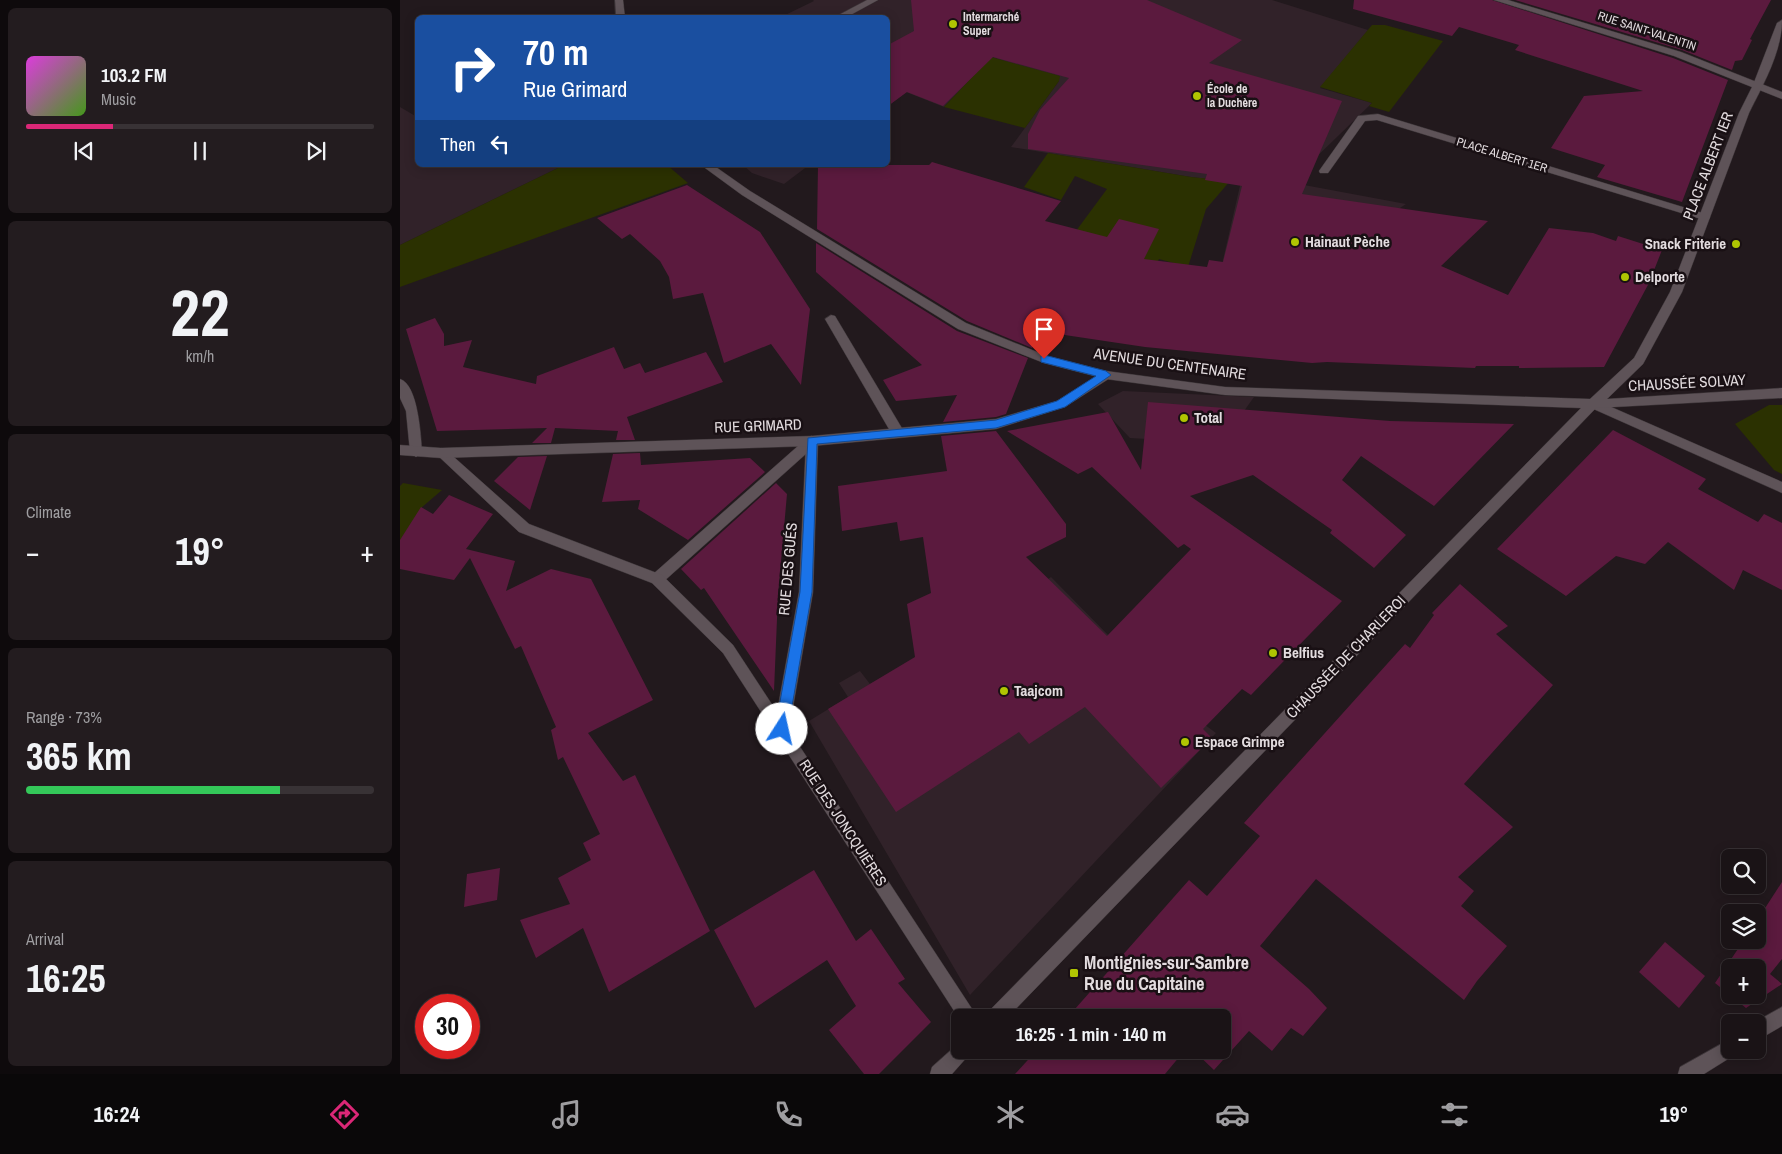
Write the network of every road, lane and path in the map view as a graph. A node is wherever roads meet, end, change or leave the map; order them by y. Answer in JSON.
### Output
{"nodes":[{"id":1,"x":619,"y":0,"type":"edge"},
{"id":2,"x":874,"y":0,"type":"edge"},
{"id":3,"x":1498,"y":0,"type":"edge"},
{"id":4,"x":621,"y":15,"type":"edge"},
{"id":5,"x":843,"y":15,"type":"edge"},
{"id":6,"x":1782,"y":23,"type":"edge"},
{"id":7,"x":1758,"y":85,"type":"junction"},
{"id":8,"x":1782,"y":96,"type":"edge"},
{"id":9,"x":709,"y":167,"type":"edge"},
{"id":10,"x":1324,"y":171,"type":"dead end"},
{"id":11,"x":1704,"y":217,"type":"junction"},
{"id":12,"x":830,"y":319,"type":"dead end"},
{"id":13,"x":1106,"y":375,"type":"junction"},
{"id":14,"x":400,"y":383,"type":"edge"},
{"id":15,"x":1782,"y":393,"type":"edge"},
{"id":16,"x":1593,"y":404,"type":"junction"},
{"id":17,"x":898,"y":433,"type":"junction"},
{"id":18,"x":812,"y":441,"type":"junction"},
{"id":19,"x":400,"y":450,"type":"edge"},
{"id":20,"x":416,"y":452,"type":"junction"},
{"id":21,"x":441,"y":453,"type":"junction"},
{"id":22,"x":1782,"y":488,"type":"edge"},
{"id":23,"x":657,"y":579,"type":"junction"},
{"id":24,"x":782,"y":729,"type":"junction"},
{"id":25,"x":963,"y":1009,"type":"edge"},
{"id":26,"x":1003,"y":1009,"type":"edge"},
{"id":27,"x":1782,"y":1016,"type":"edge"},
{"id":28,"x":1766,"y":1026,"type":"edge"},
{"id":29,"x":1721,"y":1053,"type":"edge"},
{"id":30,"x":953,"y":1059,"type":"edge"},
{"id":31,"x":939,"y":1074,"type":"edge"},
{"id":32,"x":1687,"y":1074,"type":"edge"}],
"edges":[{"from":1,"to":4,"type":"main road"},
{"from":2,"to":5,"type":"main road"},
{"from":3,"to":7,"type":"main road","name":"RUE SAINT-VALENTIN"},
{"from":6,"to":7,"type":"main road","name":"PLACE ALBERT IER"},
{"from":7,"to":8,"type":"main road"},
{"from":7,"to":11,"type":"main road","name":"PLACE ALBERT IER"},
{"from":9,"to":13,"type":"main road","name":"AVENUE DU CENTENAIRE"},
{"from":10,"to":11,"type":"street","name":"PLACE ALBERT 1ER"},
{"from":11,"to":16,"type":"main road","name":"PLACE ALBERT IER"},
{"from":12,"to":17,"type":"main road"},
{"from":13,"to":16,"type":"main road","name":"AVENUE DU CENTENAIRE"},
{"from":13,"to":17,"type":"main road","name":"RUE GRIMARD"},
{"from":14,"to":20,"type":"main road"},
{"from":15,"to":16,"type":"main road","name":"CHAUSSÉE SOLVAY"},
{"from":16,"to":22,"type":"main road"},
{"from":16,"to":26,"type":"main road","name":"CHAUSSÉE DE CHARLEROI"},
{"from":17,"to":18,"type":"main road","name":"RUE GRIMARD"},
{"from":18,"to":21,"type":"main road","name":"RUE GRIMARD"},
{"from":18,"to":23,"type":"main road"},
{"from":18,"to":24,"type":"main road","name":"RUE DES GUÉS"},
{"from":19,"to":20,"type":"main road","name":"RUE GRIMARD"},
{"from":20,"to":21,"type":"main road","name":"RUE GRIMARD"},
{"from":21,"to":23,"type":"main road","name":"RUE DES JONCQUIÈRES"},
{"from":23,"to":24,"type":"main road","name":"RUE DES JONCQUIÈRES"},
{"from":24,"to":25,"type":"main road","name":"RUE DES JONCQUIÈRES"},
{"from":27,"to":28,"type":"main road"},
{"from":29,"to":32,"type":"main road"},
{"from":30,"to":31,"type":"main road"}]}
